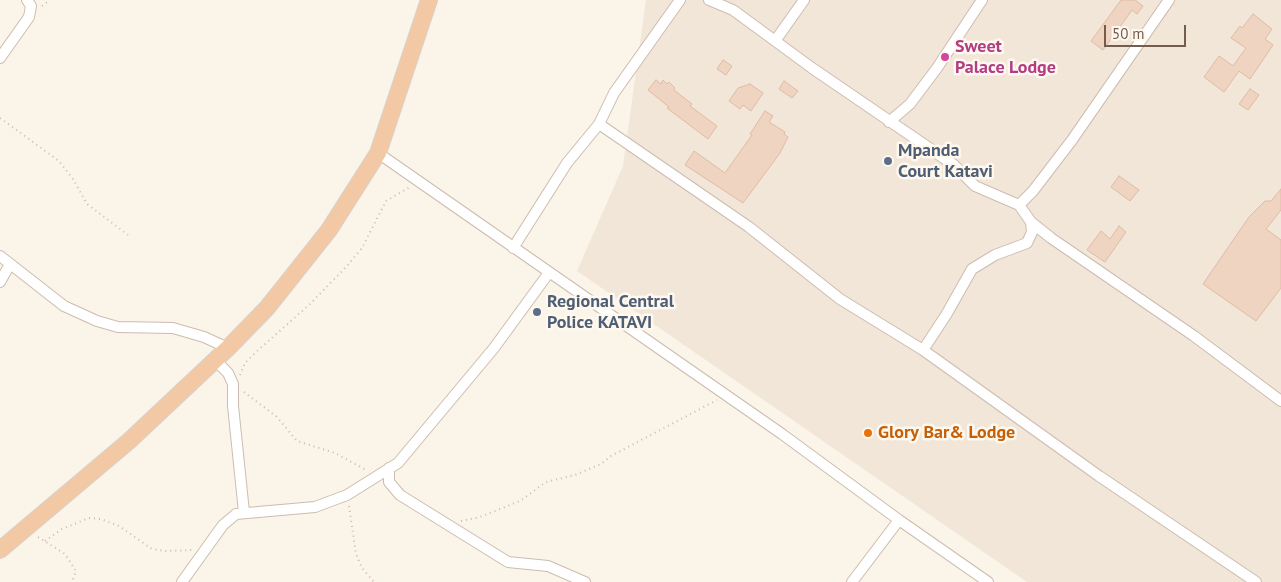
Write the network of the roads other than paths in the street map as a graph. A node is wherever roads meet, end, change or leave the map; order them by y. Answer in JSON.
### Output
{"nodes":[{"id":1,"x":27,"y":0,"type":"edge"},
{"id":2,"x":429,"y":0,"type":"edge"},
{"id":3,"x":680,"y":0,"type":"edge"},
{"id":4,"x":708,"y":0,"type":"edge"},
{"id":5,"x":804,"y":0,"type":"edge"},
{"id":6,"x":982,"y":0,"type":"edge"},
{"id":7,"x":1169,"y":0,"type":"edge"},
{"id":8,"x":775,"y":41,"type":"junction"},
{"id":9,"x":0,"y":58,"type":"edge"},
{"id":10,"x":889,"y":122,"type":"junction"},
{"id":11,"x":598,"y":124,"type":"junction"},
{"id":12,"x":378,"y":153,"type":"junction"},
{"id":13,"x":1019,"y":205,"type":"junction"},
{"id":14,"x":1031,"y":222,"type":"junction"},
{"id":15,"x":513,"y":248,"type":"junction"},
{"id":16,"x":0,"y":256,"type":"edge"},
{"id":17,"x":10,"y":264,"type":"junction"},
{"id":18,"x":548,"y":274,"type":"junction"},
{"id":19,"x":0,"y":282,"type":"edge"},
{"id":20,"x":228,"y":348,"type":"junction"},
{"id":21,"x":923,"y":350,"type":"junction"},
{"id":22,"x":215,"y":360,"type":"junction"},
{"id":23,"x":1281,"y":400,"type":"edge"},
{"id":24,"x":389,"y":468,"type":"junction"},
{"id":25,"x":244,"y":512,"type":"junction"},
{"id":26,"x":899,"y":520,"type":"junction"},
{"id":27,"x":0,"y":550,"type":"edge"},
{"id":28,"x":182,"y":582,"type":"edge"},
{"id":29,"x":585,"y":582,"type":"edge"},
{"id":30,"x":852,"y":582,"type":"edge"},
{"id":31,"x":988,"y":582,"type":"edge"},
{"id":32,"x":1256,"y":582,"type":"edge"}],
"edges":[{"from":1,"to":9,"type":"street"},
{"from":2,"to":12,"type":"highway"},
{"from":3,"to":11,"type":"street"},
{"from":4,"to":8,"type":"street"},
{"from":5,"to":8,"type":"street"},
{"from":6,"to":10,"type":"street"},
{"from":7,"to":13,"type":"street"},
{"from":8,"to":10,"type":"street"},
{"from":10,"to":13,"type":"street"},
{"from":11,"to":15,"type":"street"},
{"from":11,"to":21,"type":"street"},
{"from":12,"to":15,"type":"street"},
{"from":12,"to":20,"type":"highway"},
{"from":13,"to":14,"type":"street"},
{"from":14,"to":21,"type":"street"},
{"from":14,"to":23,"type":"street"},
{"from":15,"to":18,"type":"street"},
{"from":16,"to":17,"type":"street"},
{"from":17,"to":19,"type":"street"},
{"from":17,"to":20,"type":"street"},
{"from":18,"to":24,"type":"street"},
{"from":18,"to":26,"type":"street"},
{"from":20,"to":22,"type":"highway"},
{"from":21,"to":32,"type":"street"},
{"from":22,"to":25,"type":"street"},
{"from":22,"to":27,"type":"highway"},
{"from":24,"to":25,"type":"street"},
{"from":24,"to":29,"type":"street"},
{"from":25,"to":28,"type":"street"},
{"from":26,"to":30,"type":"street"},
{"from":26,"to":31,"type":"street"}]}
